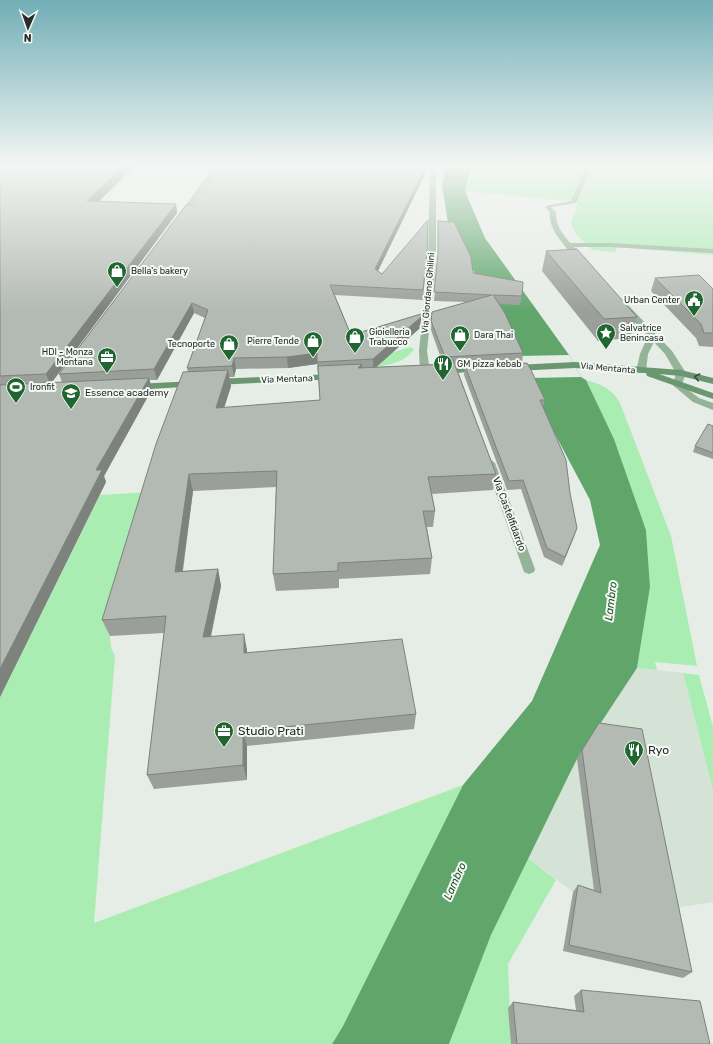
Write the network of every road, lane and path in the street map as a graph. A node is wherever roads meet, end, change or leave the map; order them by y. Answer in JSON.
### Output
{"nodes":[{"id":1,"x":182,"y":215,"type":"edge"},
{"id":2,"x":432,"y":215,"type":"edge"},
{"id":3,"x":553,"y":215,"type":"edge"},
{"id":4,"x":176,"y":223,"type":"edge"},
{"id":5,"x":568,"y":245,"type":"junction"},
{"id":6,"x":713,"y":251,"type":"edge"},
{"id":7,"x":589,"y":268,"type":"edge"},
{"id":8,"x":618,"y":300,"type":"edge"},
{"id":9,"x":652,"y":337,"type":"junction"},
{"id":10,"x":502,"y":368,"type":"edge"},
{"id":11,"x":486,"y":369,"type":"edge"},
{"id":12,"x":456,"y":370,"type":"junction"},
{"id":13,"x":641,"y":371,"type":"junction"},
{"id":14,"x":681,"y":373,"type":"junction"},
{"id":15,"x":340,"y":376,"type":"edge"},
{"id":16,"x":713,"y":381,"type":"edge"},
{"id":17,"x":462,"y":385,"type":"edge"},
{"id":18,"x":678,"y":385,"type":"junction"},
{"id":19,"x":128,"y":388,"type":"edge"},
{"id":20,"x":713,"y":396,"type":"edge"},
{"id":21,"x":713,"y":407,"type":"edge"},
{"id":22,"x":486,"y":451,"type":"edge"},
{"id":23,"x":529,"y":569,"type":"dead end"}],
"edges":[{"from":1,"to":4,"type":"street"},
{"from":2,"to":12,"type":"street","name":"Via Giordano Ghilini"},
{"from":3,"to":5,"type":"street"},
{"from":5,"to":6,"type":"street"},
{"from":5,"to":7,"type":"street"},
{"from":8,"to":9,"type":"street"},
{"from":9,"to":13,"type":"street"},
{"from":9,"to":14,"type":"street"},
{"from":10,"to":13,"type":"street","name":"Via Mentanta"},
{"from":11,"to":12,"type":"street"},
{"from":12,"to":17,"type":"street"},
{"from":13,"to":14,"type":"street"},
{"from":13,"to":18,"type":"street"},
{"from":16,"to":14,"type":"street","one_way":true},
{"from":14,"to":18,"type":"street"},
{"from":15,"to":19,"type":"street","name":"Via Mentana"},
{"from":18,"to":20,"type":"street"},
{"from":18,"to":21,"type":"street"},
{"from":22,"to":23,"type":"street","name":"Via Castelfidardo"}]}
